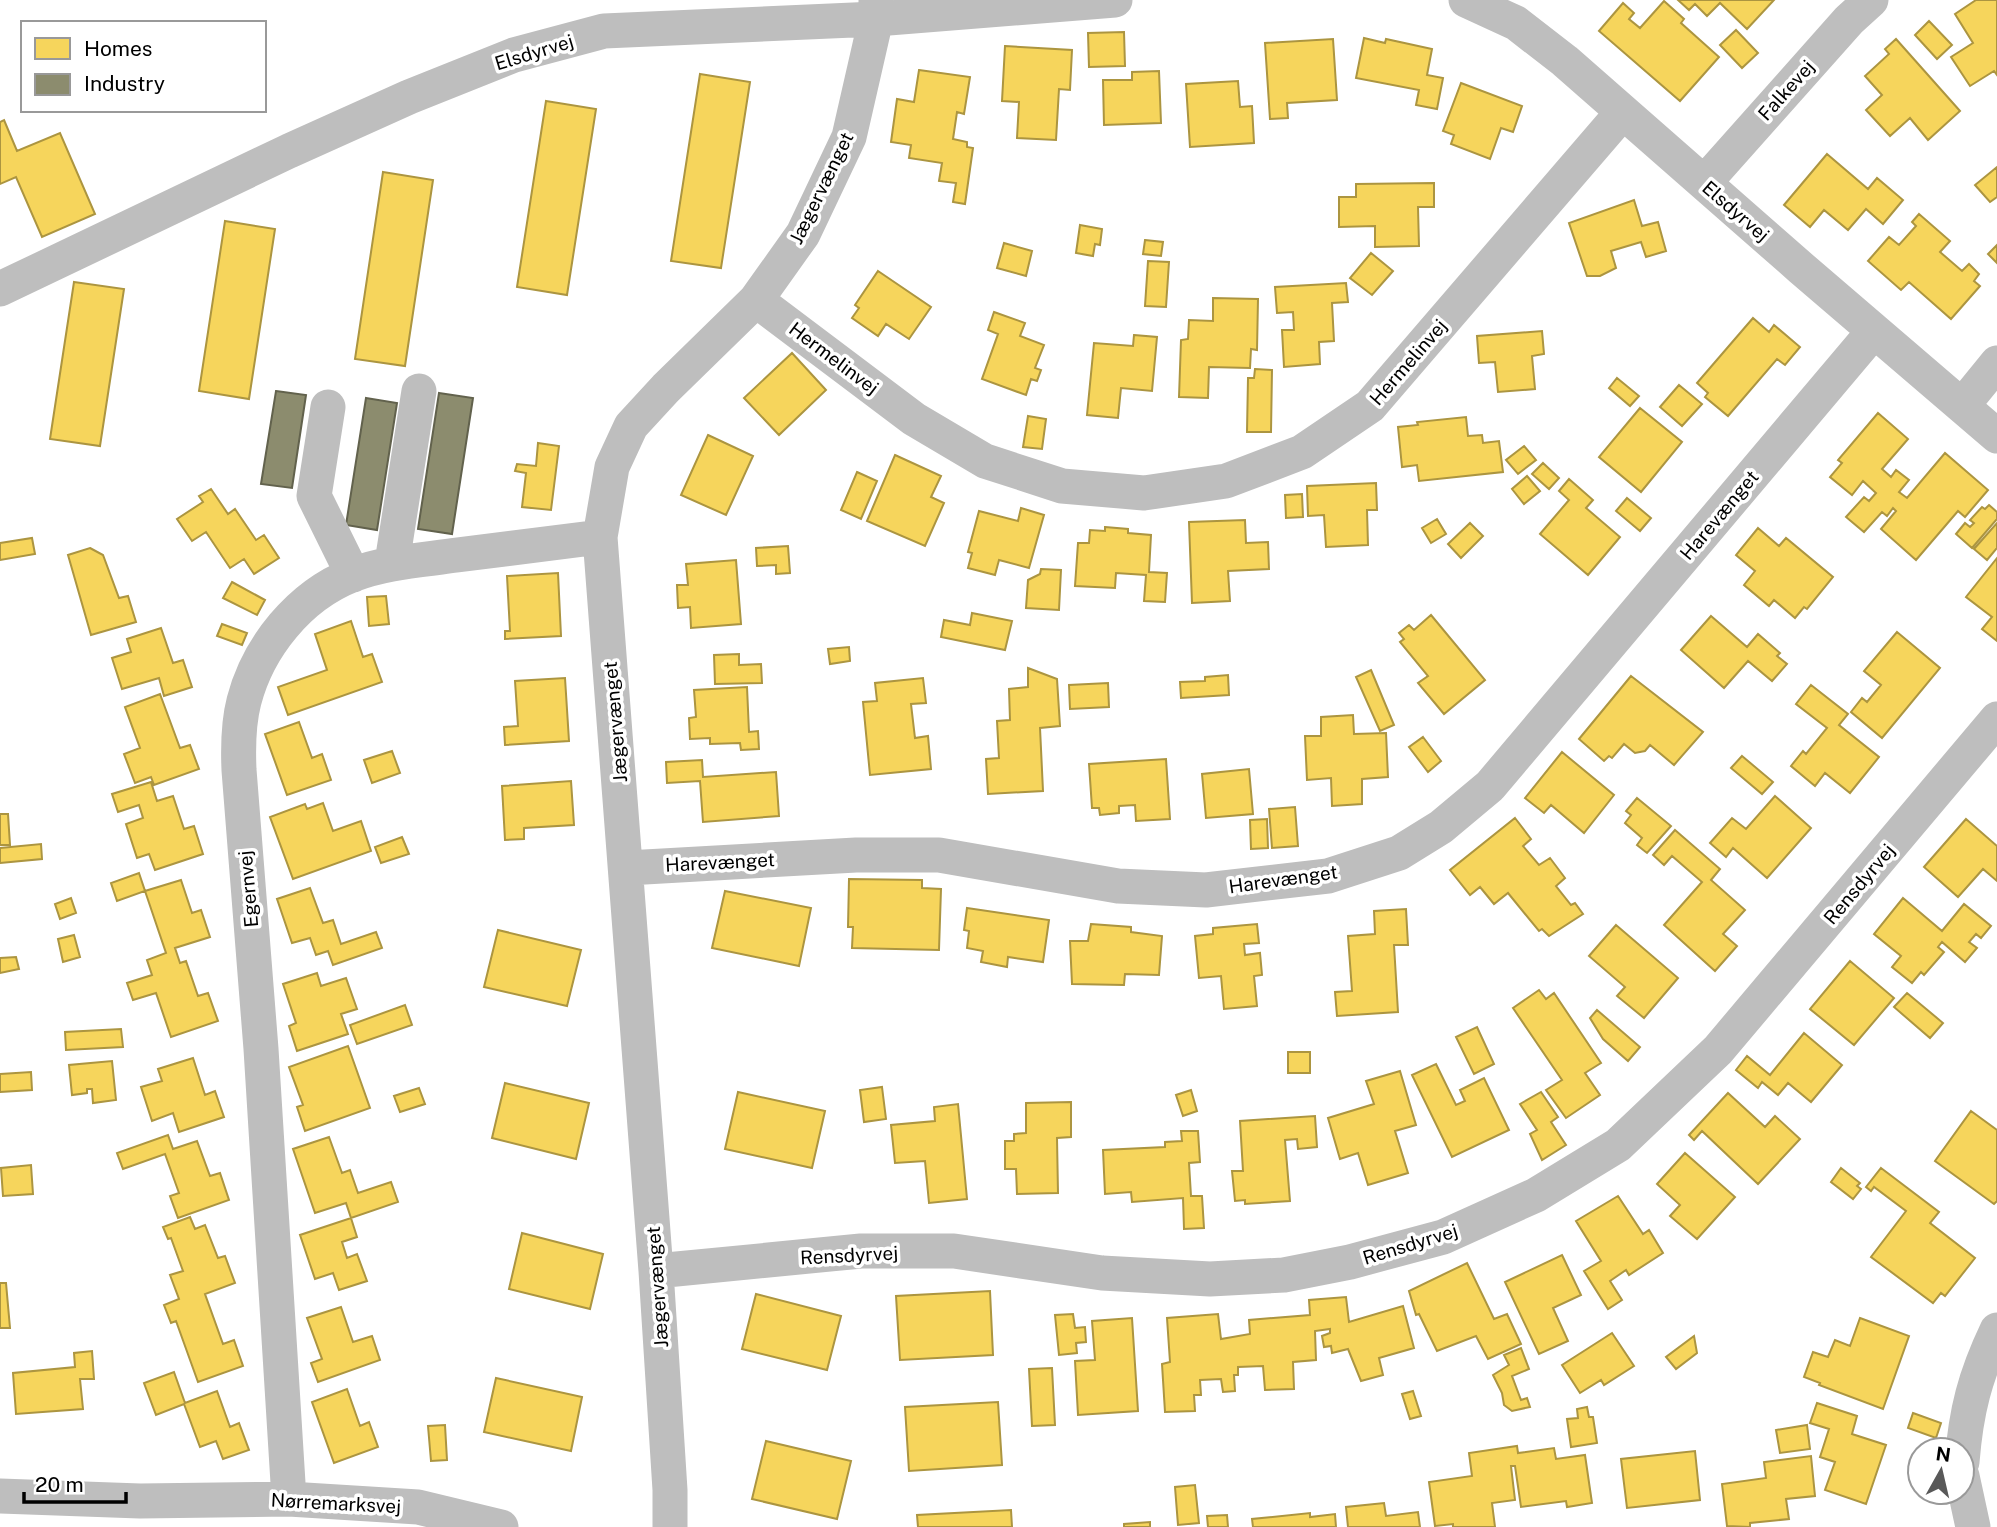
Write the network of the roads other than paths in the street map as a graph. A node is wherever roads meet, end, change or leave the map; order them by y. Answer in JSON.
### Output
{"nodes":[{"id":1,"x":1115,"y":0,"type":"edge"},
{"id":2,"x":1466,"y":0,"type":"edge"},
{"id":3,"x":1871,"y":0,"type":"edge"},
{"id":4,"x":876,"y":9,"type":"edge"},
{"id":5,"x":1622,"y":113,"type":"junction"},
{"id":6,"x":1704,"y":183,"type":"junction"},
{"id":7,"x":0,"y":289,"type":"edge"},
{"id":8,"x":756,"y":300,"type":"junction"},
{"id":9,"x":1874,"y":331,"type":"junction"},
{"id":10,"x":1997,"y":363,"type":"edge"},
{"id":11,"x":419,"y":391,"type":"dead end"},
{"id":12,"x":1962,"y":406,"type":"junction"},
{"id":13,"x":328,"y":407,"type":"dead end"},
{"id":14,"x":1997,"y":436,"type":"edge"},
{"id":15,"x":600,"y":537,"type":"junction"},
{"id":16,"x":392,"y":564,"type":"junction"},
{"id":17,"x":352,"y":575,"type":"junction"},
{"id":18,"x":1997,"y":719,"type":"edge"},
{"id":19,"x":627,"y":868,"type":"junction"},
{"id":20,"x":656,"y":1271,"type":"junction"},
{"id":21,"x":1997,"y":1330,"type":"edge"},
{"id":22,"x":1964,"y":1436,"type":"edge"},
{"id":23,"x":0,"y":1496,"type":"edge"},
{"id":24,"x":289,"y":1499,"type":"junction"},
{"id":25,"x":1968,"y":1506,"type":"edge"},
{"id":26,"x":502,"y":1527,"type":"edge"},
{"id":27,"x":670,"y":1527,"type":"edge"},
{"id":28,"x":1973,"y":1527,"type":"edge"}],
"edges":[{"from":1,"to":4,"type":"street","name":"Elsdyrvej"},
{"from":2,"to":5,"type":"street","name":"Elsdyrvej"},
{"from":3,"to":6,"type":"street","name":"Falkevej"},
{"from":4,"to":7,"type":"street","name":"Elsdyrvej"},
{"from":4,"to":8,"type":"street","name":"Jægervænget"},
{"from":5,"to":6,"type":"street","name":"Elsdyrvej"},
{"from":5,"to":8,"type":"street","name":"Hermelinvej"},
{"from":6,"to":9,"type":"street","name":"Elsdyrvej"},
{"from":8,"to":15,"type":"street","name":"Jægervænget"},
{"from":9,"to":12,"type":"street","name":"Elsdyrvej"},
{"from":9,"to":19,"type":"street","name":"Harevænget"},
{"from":10,"to":12,"type":"street"},
{"from":11,"to":16,"type":"street"},
{"from":12,"to":14,"type":"street","name":"Elsdyrvej"},
{"from":13,"to":17,"type":"street"},
{"from":15,"to":16,"type":"street","name":"Egernvej"},
{"from":15,"to":19,"type":"street","name":"Jægervænget"},
{"from":16,"to":17,"type":"street","name":"Egernvej"},
{"from":17,"to":24,"type":"street","name":"Egernvej"},
{"from":18,"to":20,"type":"street","name":"Rensdyrvej"},
{"from":19,"to":20,"type":"street","name":"Jægervænget"},
{"from":20,"to":27,"type":"street","name":"Jægervænget"},
{"from":21,"to":22,"type":"street"},
{"from":23,"to":24,"type":"street","name":"Nørremarksvej"},
{"from":24,"to":26,"type":"street","name":"Nørremarksvej"},
{"from":25,"to":28,"type":"street"}]}
